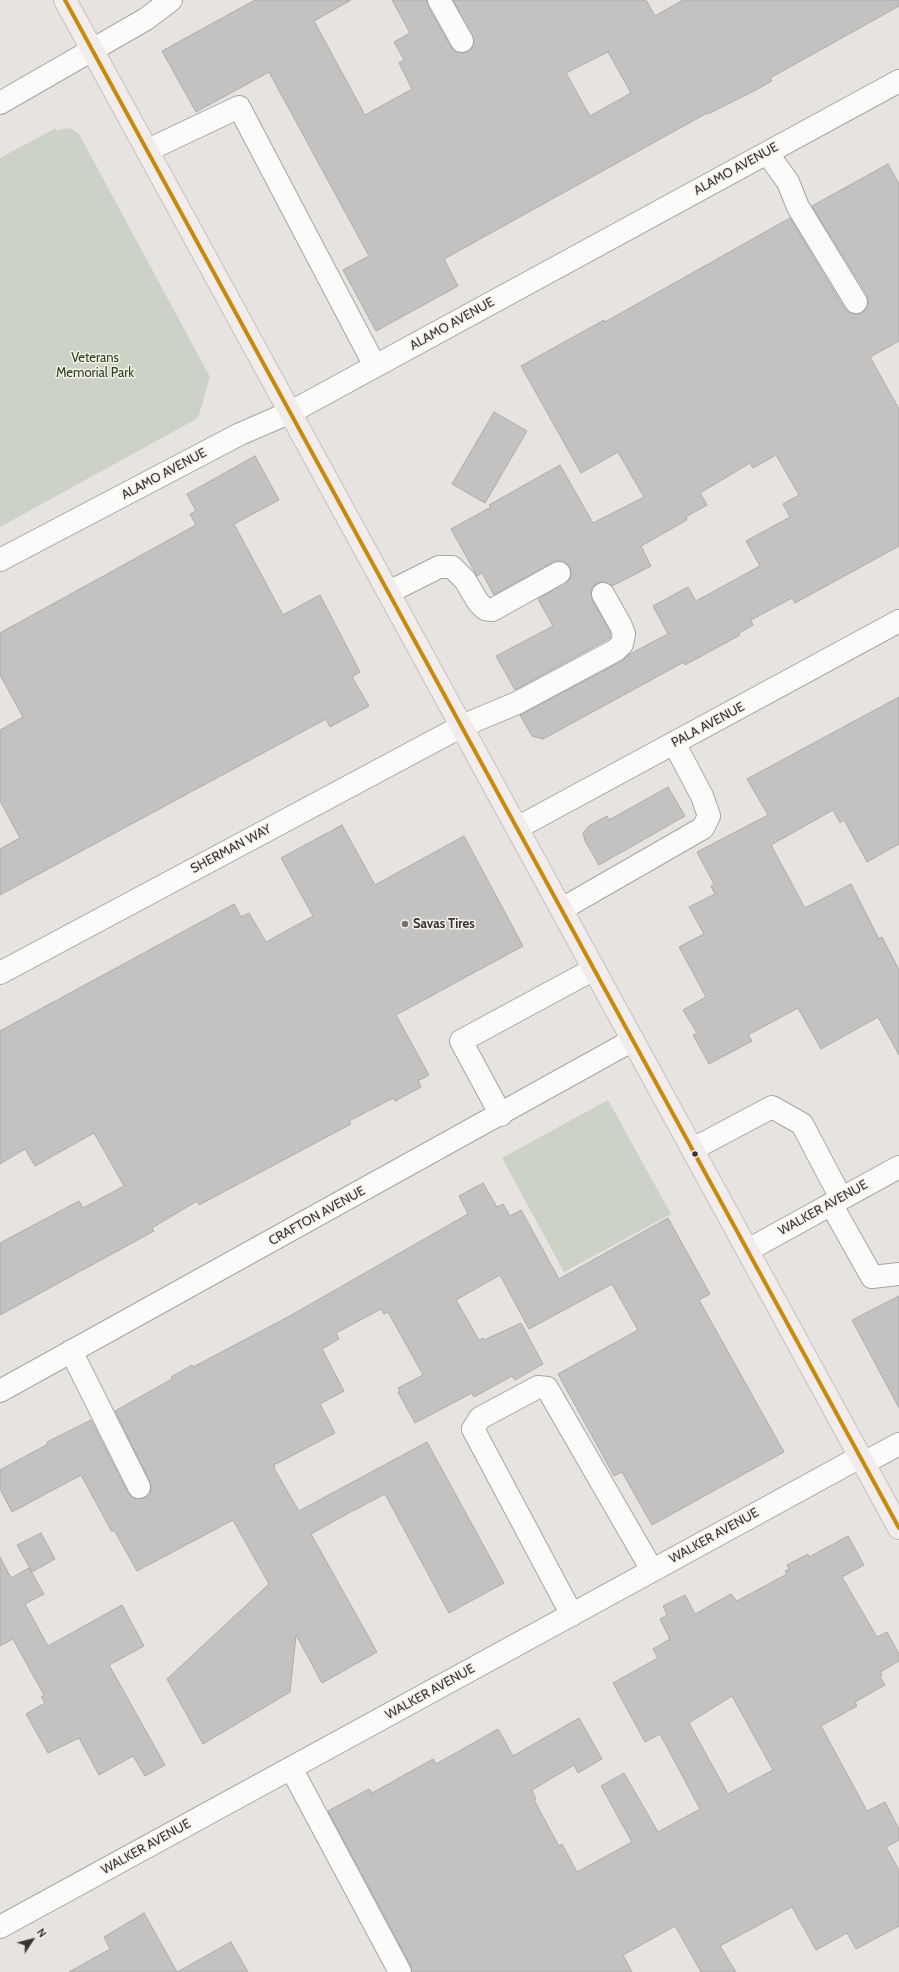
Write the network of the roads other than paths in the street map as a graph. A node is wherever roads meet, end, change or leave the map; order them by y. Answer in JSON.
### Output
{"nodes":[{"id":1,"x":65,"y":0,"type":"edge"},
{"id":2,"x":171,"y":0,"type":"edge"},
{"id":3,"x":439,"y":0,"type":"edge"},
{"id":4,"x":462,"y":41,"type":"dead end"},
{"id":5,"x":92,"y":49,"type":"junction"},
{"id":6,"x":899,"y":80,"type":"edge"},
{"id":7,"x":1,"y":99,"type":"edge"},
{"id":8,"x":148,"y":150,"type":"junction"},
{"id":9,"x":767,"y":153,"type":"junction"},
{"id":10,"x":856,"y":302,"type":"dead end"},
{"id":11,"x":375,"y":366,"type":"junction"},
{"id":12,"x":291,"y":412,"type":"junction"},
{"id":13,"x":0,"y":560,"type":"edge"},
{"id":14,"x":559,"y":573,"type":"dead end"},
{"id":15,"x":389,"y":592,"type":"junction"},
{"id":16,"x":603,"y":594,"type":"dead end"},
{"id":17,"x":899,"y":621,"type":"edge"},
{"id":18,"x":462,"y":726,"type":"junction"},
{"id":19,"x":674,"y":743,"type":"junction"},
{"id":20,"x":517,"y":828,"type":"junction"},
{"id":21,"x":562,"y":909,"type":"junction"},
{"id":22,"x":594,"y":969,"type":"junction"},
{"id":23,"x":0,"y":973,"type":"edge"},
{"id":24,"x":633,"y":1040,"type":"junction"},
{"id":25,"x":501,"y":1115,"type":"junction"},
{"id":26,"x":692,"y":1149,"type":"junction"},
{"id":27,"x":899,"y":1167,"type":"edge"},
{"id":28,"x":836,"y":1201,"type":"junction"},
{"id":29,"x":748,"y":1250,"type":"junction"},
{"id":30,"x":899,"y":1274,"type":"edge"},
{"id":31,"x":71,"y":1351,"type":"junction"},
{"id":32,"x":0,"y":1391,"type":"edge"},
{"id":33,"x":899,"y":1444,"type":"edge"},
{"id":34,"x":862,"y":1460,"type":"junction"},
{"id":35,"x":139,"y":1487,"type":"dead end"},
{"id":36,"x":899,"y":1528,"type":"edge"},
{"id":37,"x":652,"y":1570,"type":"junction"},
{"id":38,"x":572,"y":1615,"type":"junction"},
{"id":39,"x":291,"y":1768,"type":"junction"},
{"id":40,"x":0,"y":1927,"type":"edge"},
{"id":41,"x":400,"y":1972,"type":"edge"}],
"edges":[{"from":1,"to":5,"type":"main road"},
{"from":2,"to":5,"type":"street"},
{"from":3,"to":4,"type":"street"},
{"from":5,"to":7,"type":"street"},
{"from":5,"to":8,"type":"main road"},
{"from":6,"to":9,"type":"street","name":"ALAMO AVENUE"},
{"from":8,"to":11,"type":"street"},
{"from":8,"to":12,"type":"main road"},
{"from":9,"to":10,"type":"street"},
{"from":9,"to":11,"type":"street","name":"ALAMO AVENUE"},
{"from":11,"to":12,"type":"street","name":"ALAMO AVENUE"},
{"from":12,"to":13,"type":"street","name":"ALAMO AVENUE"},
{"from":12,"to":15,"type":"main road"},
{"from":14,"to":15,"type":"street"},
{"from":15,"to":18,"type":"main road"},
{"from":16,"to":18,"type":"street","name":"SHERMAN WAY"},
{"from":17,"to":19,"type":"street","name":"PALA AVENUE"},
{"from":18,"to":20,"type":"main road"},
{"from":18,"to":23,"type":"street","name":"SHERMAN WAY"},
{"from":19,"to":20,"type":"street","name":"PALA AVENUE"},
{"from":19,"to":21,"type":"street"},
{"from":20,"to":21,"type":"main road"},
{"from":21,"to":22,"type":"main road"},
{"from":22,"to":24,"type":"main road"},
{"from":22,"to":25,"type":"street"},
{"from":24,"to":25,"type":"street","name":"CRAFTON AVENUE"},
{"from":24,"to":26,"type":"main road"},
{"from":25,"to":31,"type":"street","name":"CRAFTON AVENUE"},
{"from":26,"to":28,"type":"street"},
{"from":26,"to":29,"type":"main road"},
{"from":27,"to":28,"type":"street","name":"WALKER AVENUE"},
{"from":28,"to":29,"type":"street","name":"WALKER AVENUE"},
{"from":28,"to":30,"type":"street"},
{"from":29,"to":34,"type":"main road"},
{"from":31,"to":32,"type":"street","name":"CRAFTON AVENUE"},
{"from":31,"to":35,"type":"street"},
{"from":33,"to":34,"type":"street","name":"WALKER AVENUE"},
{"from":34,"to":36,"type":"main road"},
{"from":34,"to":37,"type":"street","name":"WALKER AVENUE"},
{"from":37,"to":38,"type":"street","name":"WALKER AVENUE"},
{"from":37,"to":38,"type":"street"},
{"from":38,"to":39,"type":"street","name":"WALKER AVENUE"},
{"from":39,"to":40,"type":"street","name":"WALKER AVENUE"},
{"from":39,"to":41,"type":"street"}]}
